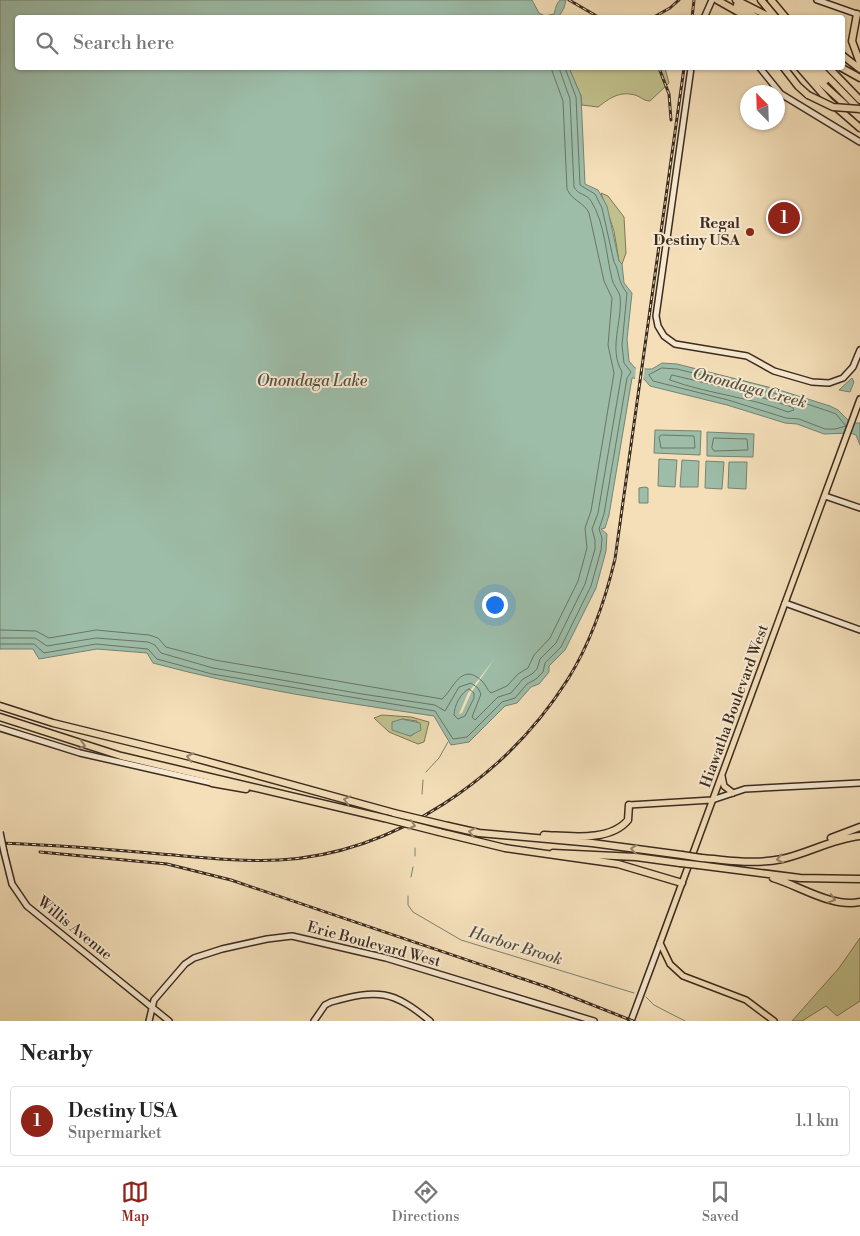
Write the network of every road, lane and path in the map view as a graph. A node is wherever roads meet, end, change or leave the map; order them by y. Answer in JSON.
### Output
{"nodes":[{"id":1,"x":712,"y":0,"type":"edge"},
{"id":2,"x":717,"y":0,"type":"edge"},
{"id":3,"x":761,"y":0,"type":"edge"},
{"id":4,"x":771,"y":0,"type":"edge"},
{"id":5,"x":817,"y":0,"type":"edge"},
{"id":6,"x":730,"y":2,"type":"edge"},
{"id":7,"x":858,"y":14,"type":"edge"},
{"id":8,"x":705,"y":15,"type":"edge"},
{"id":9,"x":746,"y":15,"type":"edge"},
{"id":10,"x":752,"y":15,"type":"edge"},
{"id":11,"x":764,"y":15,"type":"edge"},
{"id":12,"x":774,"y":15,"type":"edge"},
{"id":13,"x":784,"y":15,"type":"edge"},
{"id":14,"x":845,"y":57,"type":"edge"},
{"id":15,"x":860,"y":63,"type":"edge"},
{"id":16,"x":860,"y":69,"type":"edge"},
{"id":17,"x":691,"y":70,"type":"edge"},
{"id":18,"x":761,"y":70,"type":"edge"},
{"id":19,"x":786,"y":70,"type":"edge"},
{"id":20,"x":802,"y":70,"type":"edge"},
{"id":21,"x":806,"y":70,"type":"edge"},
{"id":22,"x":814,"y":70,"type":"edge"},
{"id":23,"x":821,"y":70,"type":"edge"},
{"id":24,"x":832,"y":70,"type":"edge"},
{"id":25,"x":845,"y":70,"type":"edge"},
{"id":26,"x":860,"y":78,"type":"edge"},
{"id":27,"x":860,"y":100,"type":"edge"},
{"id":28,"x":860,"y":110,"type":"edge"},
{"id":29,"x":860,"y":118,"type":"edge"},
{"id":30,"x":860,"y":128,"type":"edge"},
{"id":31,"x":860,"y":142,"type":"edge"},
{"id":32,"x":860,"y":350,"type":"edge"},
{"id":33,"x":860,"y":399,"type":"edge"},
{"id":34,"x":825,"y":496,"type":"junction"},
{"id":35,"x":860,"y":508,"type":"edge"},
{"id":36,"x":785,"y":603,"type":"junction"},
{"id":37,"x":860,"y":630,"type":"edge"},
{"id":38,"x":0,"y":706,"type":"edge"},
{"id":39,"x":0,"y":717,"type":"edge"},
{"id":40,"x":0,"y":728,"type":"edge"},
{"id":41,"x":721,"y":774,"type":"junction"},
{"id":42,"x":212,"y":783,"type":"joint"},
{"id":43,"x":860,"y":784,"type":"edge"},
{"id":44,"x":734,"y":793,"type":"junction"},
{"id":45,"x":284,"y":794,"type":"junction"},
{"id":46,"x":712,"y":800,"type":"junction"},
{"id":47,"x":629,"y":805,"type":"joint"},
{"id":48,"x":860,"y":827,"type":"edge"},
{"id":49,"x":0,"y":832,"type":"edge"},
{"id":50,"x":503,"y":836,"type":"junction"},
{"id":51,"x":860,"y":836,"type":"edge"},
{"id":52,"x":809,"y":850,"type":"junction"},
{"id":53,"x":524,"y":851,"type":"junction"},
{"id":54,"x":753,"y":872,"type":"junction"},
{"id":55,"x":860,"y":879,"type":"edge"},
{"id":56,"x":682,"y":883,"type":"junction"},
{"id":57,"x":860,"y":902,"type":"edge"},
{"id":58,"x":660,"y":943,"type":"junction"},
{"id":59,"x":151,"y":1006,"type":"junction"},
{"id":60,"x":576,"y":1015,"type":"junction"},
{"id":61,"x":149,"y":1021,"type":"edge"},
{"id":62,"x":169,"y":1021,"type":"edge"},
{"id":63,"x":314,"y":1021,"type":"edge"},
{"id":64,"x":430,"y":1021,"type":"edge"},
{"id":65,"x":574,"y":1021,"type":"edge"},
{"id":66,"x":594,"y":1021,"type":"edge"},
{"id":67,"x":631,"y":1021,"type":"edge"},
{"id":68,"x":774,"y":1021,"type":"edge"}],
"edges":[{"from":1,"to":8,"type":"main road"},
{"from":2,"to":6,"type":"highway"},
{"from":3,"to":12,"type":"highway"},
{"from":4,"to":13,"type":"highway"},
{"from":5,"to":7,"type":"main road"},
{"from":6,"to":9,"type":"highway"},
{"from":6,"to":10,"type":"highway"},
{"from":6,"to":11,"type":"highway"},
{"from":7,"to":15,"type":"highway"},
{"from":14,"to":16,"type":"highway"},
{"from":17,"to":32,"type":"main road"},
{"from":18,"to":31,"type":"main road"},
{"from":19,"to":28,"type":"highway","bridge":true},
{"from":20,"to":30,"type":"highway"},
{"from":21,"to":29,"type":"highway"},
{"from":22,"to":28,"type":"highway"},
{"from":23,"to":28,"type":"highway"},
{"from":24,"to":27,"type":"highway"},
{"from":25,"to":26,"type":"highway"},
{"from":33,"to":34,"type":"main road","name":"Hiawatha Boulevard West"},
{"from":34,"to":35,"type":"main road"},
{"from":34,"to":36,"type":"main road","name":"Hiawatha Boulevard West"},
{"from":36,"to":37,"type":"main road"},
{"from":36,"to":41,"type":"main road","name":"Hiawatha Boulevard West"},
{"from":50,"to":38,"type":"highway","one_way":true,"bridge":true},
{"from":39,"to":45,"type":"highway","one_way":true},
{"from":40,"to":42,"type":"main road"},
{"from":41,"to":44,"type":"main road"},
{"from":41,"to":46,"type":"main road","name":"Hiawatha Boulevard West"},
{"from":42,"to":45,"type":"highway"},
{"from":43,"to":44,"type":"main road"},
{"from":44,"to":46,"type":"main road"},
{"from":45,"to":53,"type":"highway","one_way":true,"bridge":true},
{"from":46,"to":47,"type":"main road"},
{"from":46,"to":56,"type":"main road","name":"Hiawatha Boulevard West"},
{"from":47,"to":50,"type":"highway"},
{"from":48,"to":52,"type":"highway"},
{"from":49,"to":59,"type":"main road","name":"Willis Avenue","bridge":true},
{"from":52,"to":50,"type":"highway","one_way":true,"bridge":true},
{"from":51,"to":52,"type":"highway"},
{"from":53,"to":54,"type":"highway","bridge":true},
{"from":53,"to":56,"type":"highway"},
{"from":54,"to":55,"type":"highway"},
{"from":54,"to":57,"type":"highway","one_way":true},
{"from":56,"to":58,"type":"main road","name":"Hiawatha Boulevard West"},
{"from":58,"to":67,"type":"main road","name":"Hiawatha Boulevard West"},
{"from":58,"to":68,"type":"main road"},
{"from":59,"to":60,"type":"main road","name":"Erie Boulevard West"},
{"from":59,"to":61,"type":"main road"},
{"from":59,"to":62,"type":"main road","name":"Willis Avenue"},
{"from":60,"to":65,"type":"main road"},
{"from":60,"to":66,"type":"main road","name":"Erie Boulevard West"},
{"from":63,"to":64,"type":"main road"}]}
